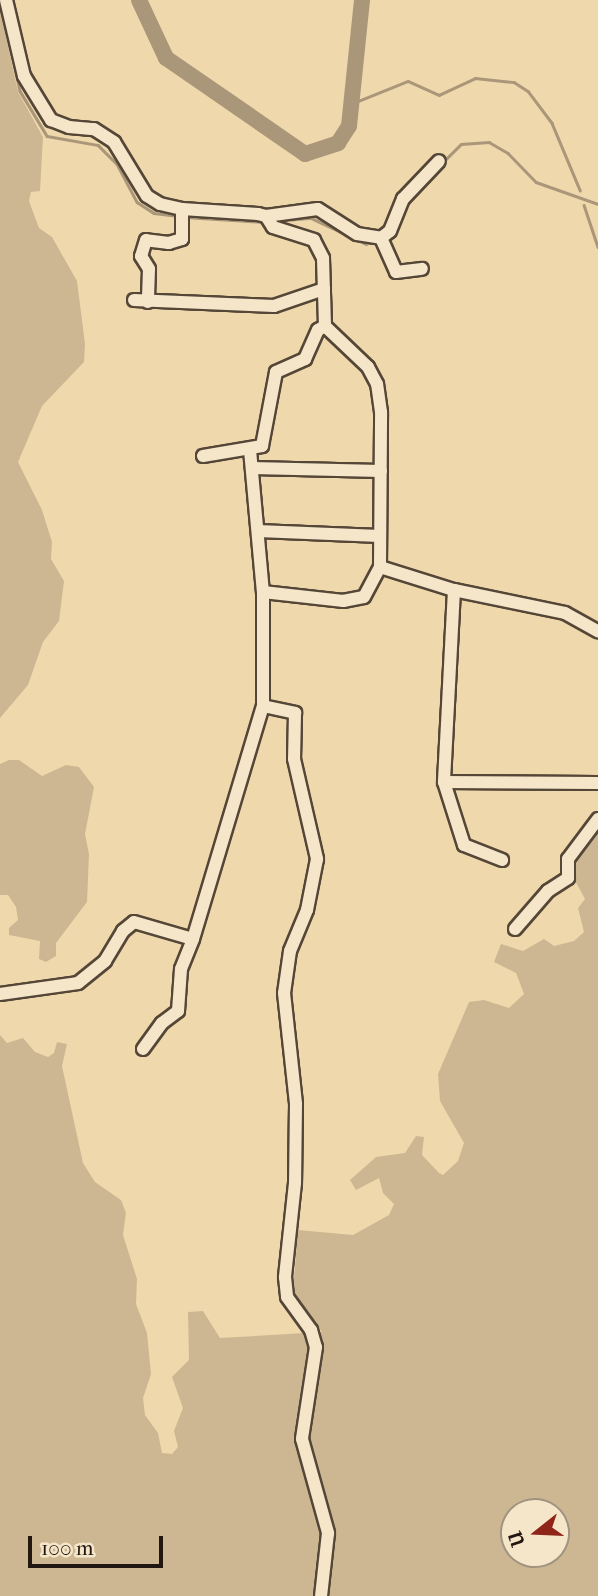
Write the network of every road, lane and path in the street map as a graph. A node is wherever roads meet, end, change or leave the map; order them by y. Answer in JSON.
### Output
{"nodes":[{"id":1,"x":6,"y":0,"type":"edge"},
{"id":2,"x":439,"y":161,"type":"dead end"},
{"id":3,"x":181,"y":213,"type":"junction"},
{"id":4,"x":269,"y":220,"type":"junction"},
{"id":5,"x":382,"y":241,"type":"junction"},
{"id":6,"x":422,"y":268,"type":"dead end"},
{"id":7,"x":324,"y":289,"type":"junction"},
{"id":8,"x":134,"y":300,"type":"dead end"},
{"id":9,"x":148,"y":302,"type":"junction"},
{"id":10,"x":325,"y":326,"type":"junction"},
{"id":11,"x":250,"y":450,"type":"junction"},
{"id":12,"x":202,"y":457,"type":"dead end"},
{"id":13,"x":252,"y":468,"type":"junction"},
{"id":14,"x":381,"y":471,"type":"junction"},
{"id":15,"x":258,"y":531,"type":"junction"},
{"id":16,"x":380,"y":536,"type":"junction"},
{"id":17,"x":380,"y":567,"type":"junction"},
{"id":18,"x":454,"y":590,"type":"junction"},
{"id":19,"x":263,"y":592,"type":"junction"},
{"id":20,"x":598,"y":631,"type":"edge"},
{"id":21,"x":263,"y":706,"type":"junction"},
{"id":22,"x":444,"y":782,"type":"junction"},
{"id":23,"x":598,"y":783,"type":"edge"},
{"id":24,"x":598,"y":819,"type":"edge"},
{"id":25,"x":502,"y":860,"type":"dead end"},
{"id":26,"x":515,"y":929,"type":"dead end"},
{"id":27,"x":193,"y":939,"type":"junction"},
{"id":28,"x":0,"y":994,"type":"edge"},
{"id":29,"x":143,"y":1049,"type":"dead end"},
{"id":30,"x":321,"y":1596,"type":"edge"}],
"edges":[{"from":1,"to":3,"type":"street"},
{"from":2,"to":5,"type":"street"},
{"from":3,"to":4,"type":"street"},
{"from":3,"to":9,"type":"street"},
{"from":4,"to":5,"type":"street"},
{"from":4,"to":7,"type":"street"},
{"from":5,"to":6,"type":"street"},
{"from":7,"to":9,"type":"street"},
{"from":7,"to":10,"type":"street"},
{"from":8,"to":9,"type":"street"},
{"from":10,"to":11,"type":"street"},
{"from":10,"to":14,"type":"street"},
{"from":11,"to":12,"type":"street"},
{"from":11,"to":13,"type":"street"},
{"from":13,"to":14,"type":"street"},
{"from":13,"to":15,"type":"street"},
{"from":14,"to":16,"type":"street"},
{"from":15,"to":16,"type":"street"},
{"from":15,"to":19,"type":"street"},
{"from":16,"to":17,"type":"street"},
{"from":17,"to":18,"type":"street"},
{"from":17,"to":19,"type":"street"},
{"from":18,"to":20,"type":"street"},
{"from":18,"to":22,"type":"street"},
{"from":19,"to":21,"type":"street"},
{"from":21,"to":27,"type":"street"},
{"from":21,"to":30,"type":"street"},
{"from":22,"to":23,"type":"street"},
{"from":22,"to":25,"type":"street"},
{"from":24,"to":26,"type":"street"},
{"from":27,"to":28,"type":"street"},
{"from":27,"to":29,"type":"street"}]}
